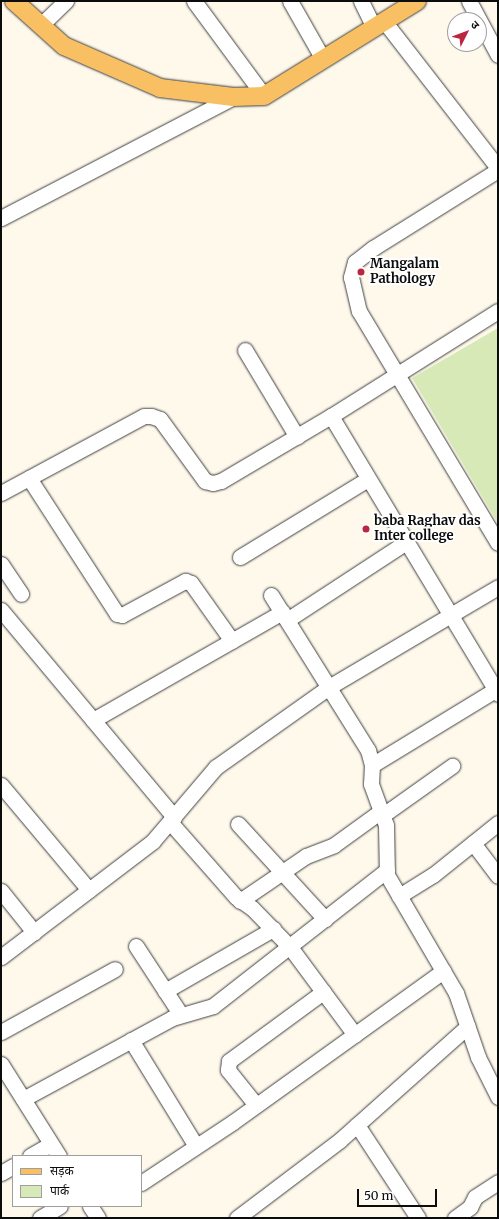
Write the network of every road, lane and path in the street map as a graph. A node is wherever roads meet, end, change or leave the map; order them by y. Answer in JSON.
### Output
{"nodes":[{"id":1,"x":66,"y":1,"type":"edge"},
{"id":2,"x":194,"y":1,"type":"edge"},
{"id":3,"x":290,"y":1,"type":"edge"},
{"id":4,"x":361,"y":1,"type":"edge"},
{"id":5,"x":417,"y":1,"type":"edge"},
{"id":6,"x":469,"y":1,"type":"edge"},
{"id":7,"x":19,"y":3,"type":"edge"},
{"id":8,"x":379,"y":24,"type":"junction"},
{"id":9,"x":41,"y":25,"type":"junction"},
{"id":10,"x":498,"y":55,"type":"edge"},
{"id":11,"x":323,"y":59,"type":"junction"},
{"id":12,"x":264,"y":96,"type":"junction"},
{"id":13,"x":233,"y":97,"type":"junction"},
{"id":14,"x":498,"y":169,"type":"edge"},
{"id":15,"x":1,"y":218,"type":"edge"},
{"id":16,"x":498,"y":311,"type":"edge"},
{"id":17,"x":245,"y":350,"type":"dead end"},
{"id":18,"x":398,"y":374,"type":"junction"},
{"id":19,"x":331,"y":416,"type":"junction"},
{"id":20,"x":297,"y":436,"type":"junction"},
{"id":21,"x":29,"y":478,"type":"junction"},
{"id":22,"x":368,"y":479,"type":"junction"},
{"id":23,"x":1,"y":493,"type":"edge"},
{"id":24,"x":406,"y":542,"type":"junction"},
{"id":25,"x":498,"y":543,"type":"edge"},
{"id":26,"x":240,"y":557,"type":"dead end"},
{"id":27,"x":1,"y":564,"type":"edge"},
{"id":28,"x":498,"y":587,"type":"edge"},
{"id":29,"x":21,"y":594,"type":"dead end"},
{"id":30,"x":271,"y":595,"type":"dead end"},
{"id":31,"x":1,"y":611,"type":"edge"},
{"id":32,"x":450,"y":615,"type":"junction"},
{"id":33,"x":284,"y":616,"type":"junction"},
{"id":34,"x":232,"y":641,"type":"junction"},
{"id":35,"x":329,"y":687,"type":"junction"},
{"id":36,"x":497,"y":692,"type":"edge"},
{"id":37,"x":93,"y":720,"type":"junction"},
{"id":38,"x":372,"y":765,"type":"junction"},
{"id":39,"x":452,"y":766,"type":"dead end"},
{"id":40,"x":1,"y":785,"type":"edge"},
{"id":41,"x":382,"y":813,"type":"junction"},
{"id":42,"x":172,"y":819,"type":"junction"},
{"id":43,"x":498,"y":823,"type":"edge"},
{"id":44,"x":238,"y":824,"type":"dead end"},
{"id":45,"x":473,"y":844,"type":"junction"},
{"id":46,"x":387,"y":870,"type":"junction"},
{"id":47,"x":282,"y":872,"type":"junction"},
{"id":48,"x":498,"y":876,"type":"edge"},
{"id":49,"x":89,"y":890,"type":"junction"},
{"id":50,"x":1,"y":891,"type":"edge"},
{"id":51,"x":399,"y":896,"type":"junction"},
{"id":52,"x":240,"y":901,"type":"junction"},
{"id":53,"x":325,"y":919,"type":"junction"},
{"id":54,"x":273,"y":929,"type":"junction"},
{"id":55,"x":34,"y":932,"type":"junction"},
{"id":56,"x":136,"y":946,"type":"dead end"},
{"id":57,"x":290,"y":947,"type":"junction"},
{"id":58,"x":1,"y":957,"type":"edge"},
{"id":59,"x":115,"y":969,"type":"dead end"},
{"id":60,"x":443,"y":971,"type":"junction"},
{"id":61,"x":165,"y":990,"type":"junction"},
{"id":62,"x":323,"y":992,"type":"junction"},
{"id":63,"x":181,"y":1015,"type":"junction"},
{"id":64,"x":468,"y":1026,"type":"junction"},
{"id":65,"x":1,"y":1032,"type":"edge"},
{"id":66,"x":355,"y":1035,"type":"junction"},
{"id":67,"x":131,"y":1040,"type":"junction"},
{"id":68,"x":1,"y":1064,"type":"edge"},
{"id":69,"x":498,"y":1097,"type":"edge"},
{"id":70,"x":23,"y":1099,"type":"junction"},
{"id":71,"x":256,"y":1106,"type":"junction"},
{"id":72,"x":357,"y":1126,"type":"junction"},
{"id":73,"x":196,"y":1146,"type":"junction"},
{"id":74,"x":55,"y":1150,"type":"edge"},
{"id":75,"x":34,"y":1155,"type":"edge"},
{"id":76,"x":12,"y":1167,"type":"edge"},
{"id":77,"x":1,"y":1173,"type":"edge"},
{"id":78,"x":142,"y":1182,"type":"edge"},
{"id":79,"x":498,"y":1182,"type":"edge"},
{"id":80,"x":58,"y":1207,"type":"edge"},
{"id":81,"x":40,"y":1218,"type":"edge"},
{"id":82,"x":237,"y":1218,"type":"edge"},
{"id":83,"x":418,"y":1218,"type":"edge"},
{"id":84,"x":455,"y":1218,"type":"edge"}],
"edges":[{"from":1,"to":9,"type":"street"},
{"from":2,"to":12,"type":"street"},
{"from":3,"to":11,"type":"street"},
{"from":4,"to":8,"type":"street"},
{"from":5,"to":8,"type":"main road"},
{"from":6,"to":10,"type":"street"},
{"from":7,"to":9,"type":"main road"},
{"from":8,"to":11,"type":"main road"},
{"from":8,"to":14,"type":"street"},
{"from":9,"to":13,"type":"main road"},
{"from":11,"to":12,"type":"main road"},
{"from":12,"to":13,"type":"main road"},
{"from":13,"to":15,"type":"street"},
{"from":14,"to":18,"type":"street"},
{"from":16,"to":18,"type":"street"},
{"from":17,"to":20,"type":"street"},
{"from":18,"to":19,"type":"street"},
{"from":18,"to":25,"type":"street"},
{"from":19,"to":20,"type":"street"},
{"from":19,"to":22,"type":"street"},
{"from":20,"to":21,"type":"street"},
{"from":21,"to":23,"type":"street"},
{"from":21,"to":34,"type":"street"},
{"from":22,"to":24,"type":"street"},
{"from":22,"to":26,"type":"street"},
{"from":24,"to":32,"type":"street"},
{"from":24,"to":33,"type":"street"},
{"from":27,"to":29,"type":"street"},
{"from":28,"to":32,"type":"street"},
{"from":30,"to":33,"type":"street"},
{"from":31,"to":37,"type":"street"},
{"from":32,"to":35,"type":"street"},
{"from":32,"to":36,"type":"street"},
{"from":33,"to":34,"type":"street"},
{"from":33,"to":35,"type":"street"},
{"from":34,"to":37,"type":"street"},
{"from":35,"to":38,"type":"street"},
{"from":35,"to":42,"type":"street"},
{"from":36,"to":38,"type":"street"},
{"from":37,"to":42,"type":"street"},
{"from":38,"to":41,"type":"street"},
{"from":39,"to":41,"type":"street"},
{"from":40,"to":49,"type":"street"},
{"from":41,"to":46,"type":"street"},
{"from":41,"to":47,"type":"street"},
{"from":42,"to":49,"type":"street"},
{"from":42,"to":52,"type":"street"},
{"from":43,"to":45,"type":"street"},
{"from":44,"to":47,"type":"street"},
{"from":45,"to":48,"type":"street"},
{"from":45,"to":51,"type":"street"},
{"from":46,"to":51,"type":"street"},
{"from":46,"to":53,"type":"street"},
{"from":47,"to":52,"type":"street"},
{"from":47,"to":53,"type":"street"},
{"from":49,"to":55,"type":"street"},
{"from":50,"to":55,"type":"street"},
{"from":51,"to":60,"type":"street"},
{"from":52,"to":54,"type":"street"},
{"from":53,"to":57,"type":"street"},
{"from":54,"to":57,"type":"street"},
{"from":54,"to":61,"type":"street"},
{"from":55,"to":58,"type":"street"},
{"from":56,"to":61,"type":"street"},
{"from":57,"to":62,"type":"street"},
{"from":57,"to":63,"type":"street"},
{"from":59,"to":65,"type":"street"},
{"from":60,"to":64,"type":"street"},
{"from":60,"to":66,"type":"street"},
{"from":61,"to":63,"type":"street"},
{"from":62,"to":66,"type":"street"},
{"from":62,"to":71,"type":"street"},
{"from":63,"to":67,"type":"street"},
{"from":64,"to":69,"type":"street"},
{"from":64,"to":72,"type":"street"},
{"from":66,"to":71,"type":"street"},
{"from":67,"to":70,"type":"street"},
{"from":67,"to":73,"type":"street"},
{"from":68,"to":70,"type":"street"},
{"from":70,"to":74,"type":"street"},
{"from":71,"to":73,"type":"street"},
{"from":72,"to":82,"type":"street"},
{"from":72,"to":83,"type":"street"},
{"from":73,"to":78,"type":"street"},
{"from":74,"to":75,"type":"street"},
{"from":76,"to":77,"type":"street"},
{"from":79,"to":84,"type":"street"},
{"from":80,"to":81,"type":"street"}]}
